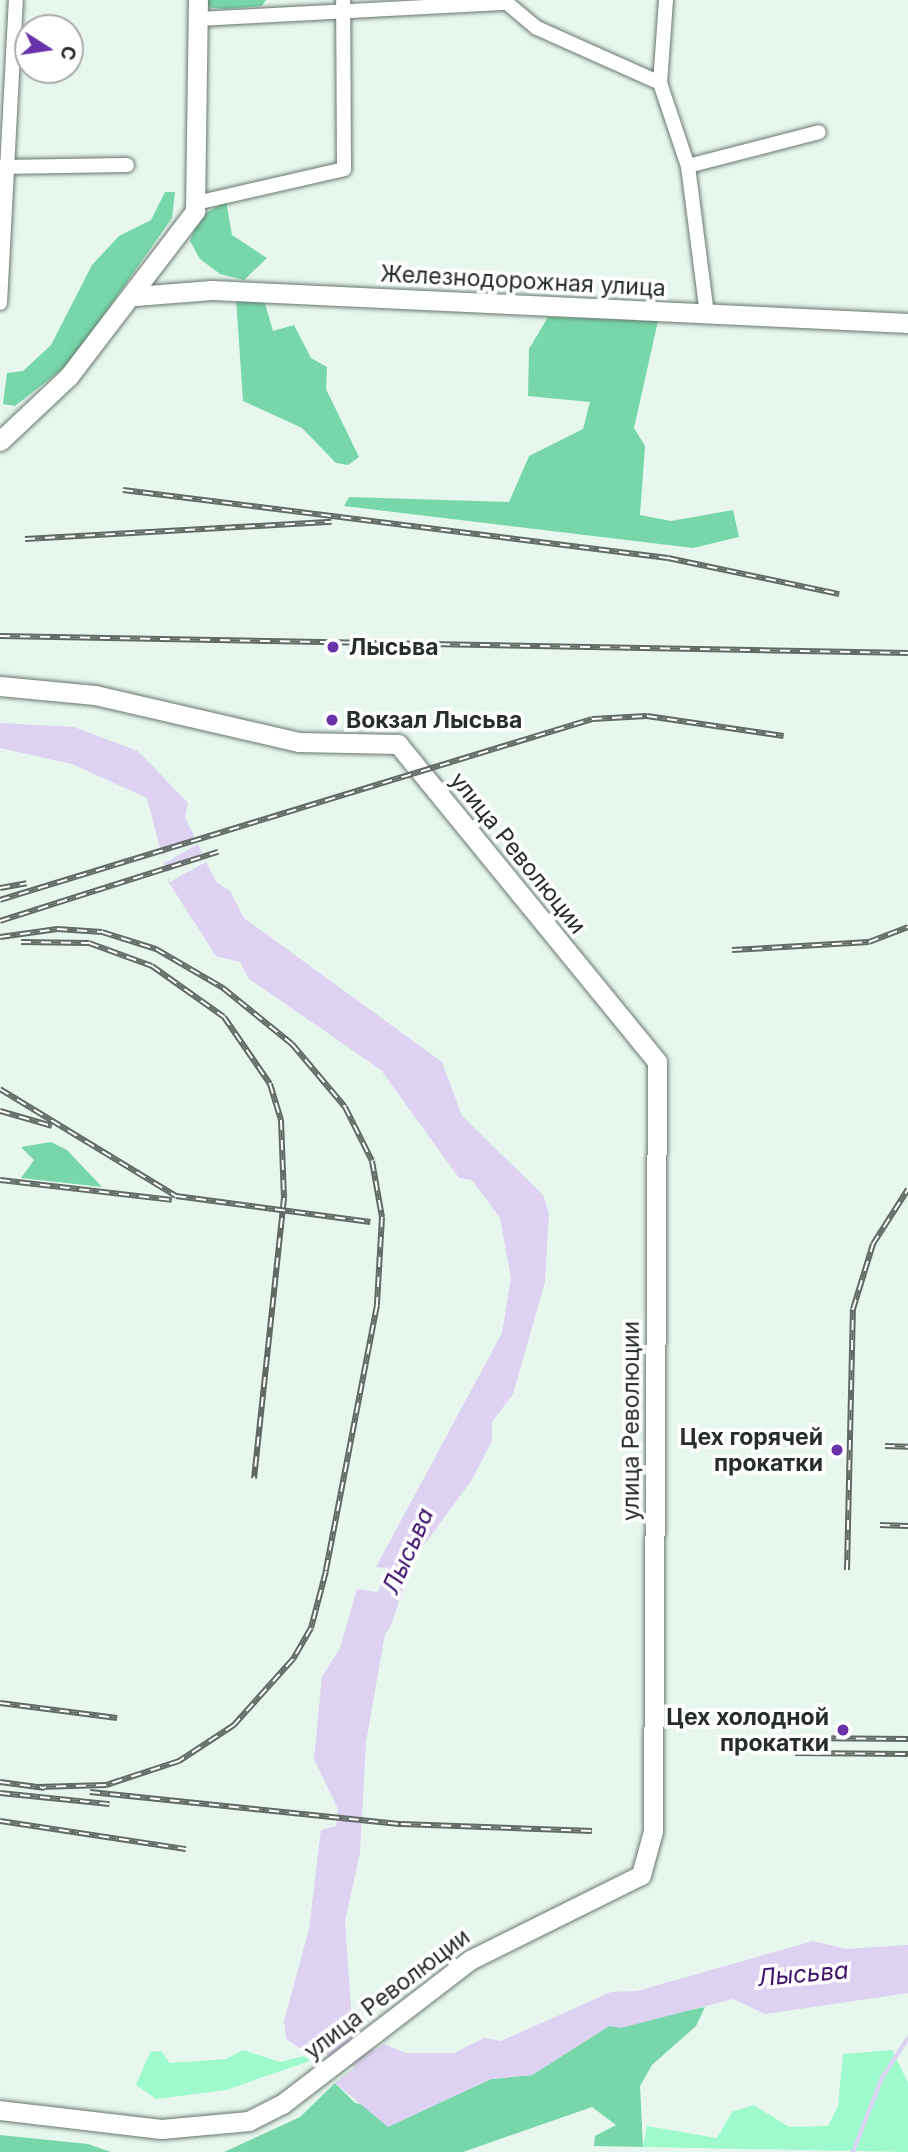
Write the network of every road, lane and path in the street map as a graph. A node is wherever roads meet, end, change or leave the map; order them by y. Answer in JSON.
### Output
{"nodes":[{"id":1,"x":16,"y":0,"type":"edge"},
{"id":2,"x":666,"y":0,"type":"edge"},
{"id":3,"x":507,"y":2,"type":"edge"},
{"id":4,"x":343,"y":6,"type":"edge"},
{"id":5,"x":198,"y":9,"type":"edge"},
{"id":6,"x":660,"y":83,"type":"junction"},
{"id":7,"x":819,"y":132,"type":"dead end"},
{"id":8,"x":127,"y":166,"type":"dead end"},
{"id":9,"x":688,"y":166,"type":"junction"},
{"id":10,"x":4,"y":167,"type":"edge"},
{"id":11,"x":196,"y":203,"type":"junction"},
{"id":12,"x":135,"y":296,"type":"junction"},
{"id":13,"x":0,"y":303,"type":"edge"},
{"id":14,"x":707,"y":314,"type":"junction"},
{"id":15,"x":908,"y":323,"type":"edge"},
{"id":16,"x":0,"y":441,"type":"edge"},
{"id":17,"x":0,"y":686,"type":"edge"},
{"id":18,"x":0,"y":2110,"type":"edge"}],
"edges":[{"from":1,"to":10,"type":"street"},
{"from":2,"to":6,"type":"street"},
{"from":3,"to":4,"type":"street"},
{"from":3,"to":6,"type":"street"},
{"from":4,"to":5,"type":"street"},
{"from":4,"to":11,"type":"street"},
{"from":5,"to":11,"type":"street"},
{"from":6,"to":9,"type":"street"},
{"from":7,"to":9,"type":"street"},
{"from":8,"to":10,"type":"street"},
{"from":9,"to":14,"type":"street"},
{"from":10,"to":13,"type":"street"},
{"from":11,"to":12,"type":"street"},
{"from":12,"to":14,"type":"street","name":"Железнодорожная улица"},
{"from":12,"to":16,"type":"street"},
{"from":14,"to":15,"type":"street","name":"Железнодорожная улица"},
{"from":17,"to":18,"type":"street","name":"улица Революции"}]}
